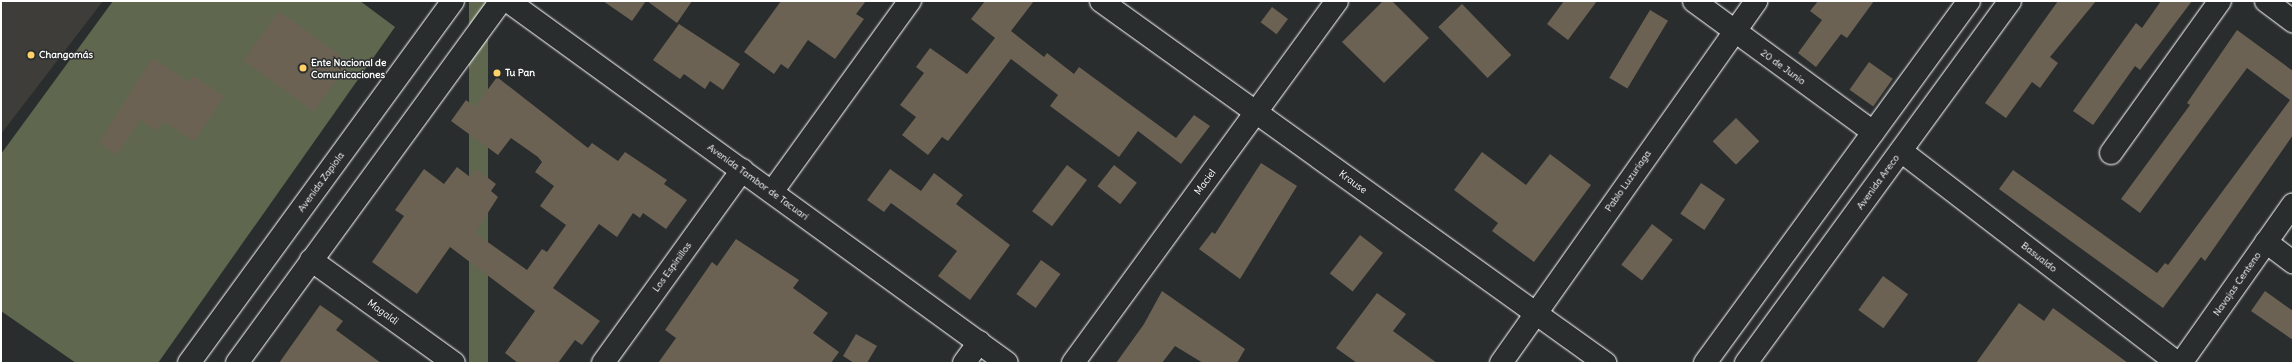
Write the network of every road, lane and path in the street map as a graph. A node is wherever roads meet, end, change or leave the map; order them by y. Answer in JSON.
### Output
{"nodes":[{"id":1,"x":453,"y":1,"type":"edge"},
{"id":2,"x":501,"y":1,"type":"edge"},
{"id":3,"x":508,"y":1,"type":"edge"},
{"id":4,"x":910,"y":1,"type":"edge"},
{"id":5,"x":1101,"y":1,"type":"edge"},
{"id":6,"x":1336,"y":1,"type":"edge"},
{"id":7,"x":1694,"y":1,"type":"edge"},
{"id":8,"x":1756,"y":1,"type":"edge"},
{"id":9,"x":1969,"y":1,"type":"edge"},
{"id":10,"x":2010,"y":1,"type":"edge"},
{"id":11,"x":2220,"y":1,"type":"edge"},
{"id":12,"x":2266,"y":1,"type":"edge"},
{"id":13,"x":2293,"y":21,"type":"edge"},
{"id":14,"x":1734,"y":30,"type":"junction"},
{"id":15,"x":1256,"y":112,"type":"junction"},
{"id":16,"x":1873,"y":132,"type":"junction"},
{"id":17,"x":1901,"y":150,"type":"junction"},
{"id":18,"x":2110,"y":153,"type":"dead end"},
{"id":19,"x":742,"y":170,"type":"junction"},
{"id":20,"x":772,"y":192,"type":"junction"},
{"id":21,"x":2293,"y":204,"type":"edge"},
{"id":22,"x":2266,"y":242,"type":"junction"},
{"id":23,"x":311,"y":260,"type":"junction"},
{"id":24,"x":2293,"y":262,"type":"edge"},
{"id":25,"x":1535,"y":313,"type":"junction"},
{"id":26,"x":979,"y":342,"type":"junction"},
{"id":27,"x":189,"y":363,"type":"edge"},
{"id":28,"x":237,"y":363,"type":"edge"},
{"id":29,"x":454,"y":363,"type":"edge"},
{"id":30,"x":603,"y":363,"type":"edge"},
{"id":31,"x":964,"y":363,"type":"edge"},
{"id":32,"x":1007,"y":363,"type":"edge"},
{"id":33,"x":1073,"y":363,"type":"edge"},
{"id":34,"x":1501,"y":363,"type":"edge"},
{"id":35,"x":1605,"y":363,"type":"edge"},
{"id":36,"x":1705,"y":363,"type":"edge"},
{"id":37,"x":1746,"y":363,"type":"edge"},
{"id":38,"x":2177,"y":363,"type":"edge"},
{"id":39,"x":2181,"y":363,"type":"edge"}],
"edges":[{"from":1,"to":27,"type":"street","name":"Avenida Zapiola"},
{"from":2,"to":23,"type":"street"},
{"from":3,"to":19,"type":"street","name":"Avenida Tambor de Tacuarí"},
{"from":4,"to":20,"type":"street"},
{"from":5,"to":15,"type":"street","name":"Krause"},
{"from":6,"to":15,"type":"street","name":"Maciel"},
{"from":7,"to":14,"type":"street","name":"20 de Junio"},
{"from":8,"to":14,"type":"street","name":"Pablo Luzuriaga"},
{"from":9,"to":16,"type":"street"},
{"from":10,"to":17,"type":"street","name":"Avenida Areco"},
{"from":11,"to":18,"type":"street"},
{"from":12,"to":13,"type":"street"},
{"from":14,"to":16,"type":"street","name":"20 de Junio"},
{"from":14,"to":25,"type":"street","name":"Pablo Luzuriaga"},
{"from":15,"to":25,"type":"street","name":"Krause"},
{"from":15,"to":33,"type":"street","name":"Maciel"},
{"from":16,"to":36,"type":"street"},
{"from":17,"to":37,"type":"street","name":"Avenida Areco"},
{"from":17,"to":38,"type":"street","name":"Basualdo"},
{"from":19,"to":20,"type":"street","name":"Avenida Tambor de Tacuarí"},
{"from":19,"to":30,"type":"street","name":"Los Espinillos"},
{"from":20,"to":26,"type":"street","name":"Avenida Tambor de Tacuarí"},
{"from":21,"to":22,"type":"street","name":"Navajas Centeno"},
{"from":22,"to":24,"type":"street"},
{"from":22,"to":39,"type":"street","name":"Navajas Centeno"},
{"from":23,"to":28,"type":"street"},
{"from":23,"to":29,"type":"street","name":"Magaldi"},
{"from":25,"to":34,"type":"street","name":"Pablo Luzuriaga"},
{"from":25,"to":35,"type":"street","name":"Krause"},
{"from":26,"to":31,"type":"street"},
{"from":26,"to":32,"type":"street","name":"Avenida Tambor de Tacuarí"}]}
